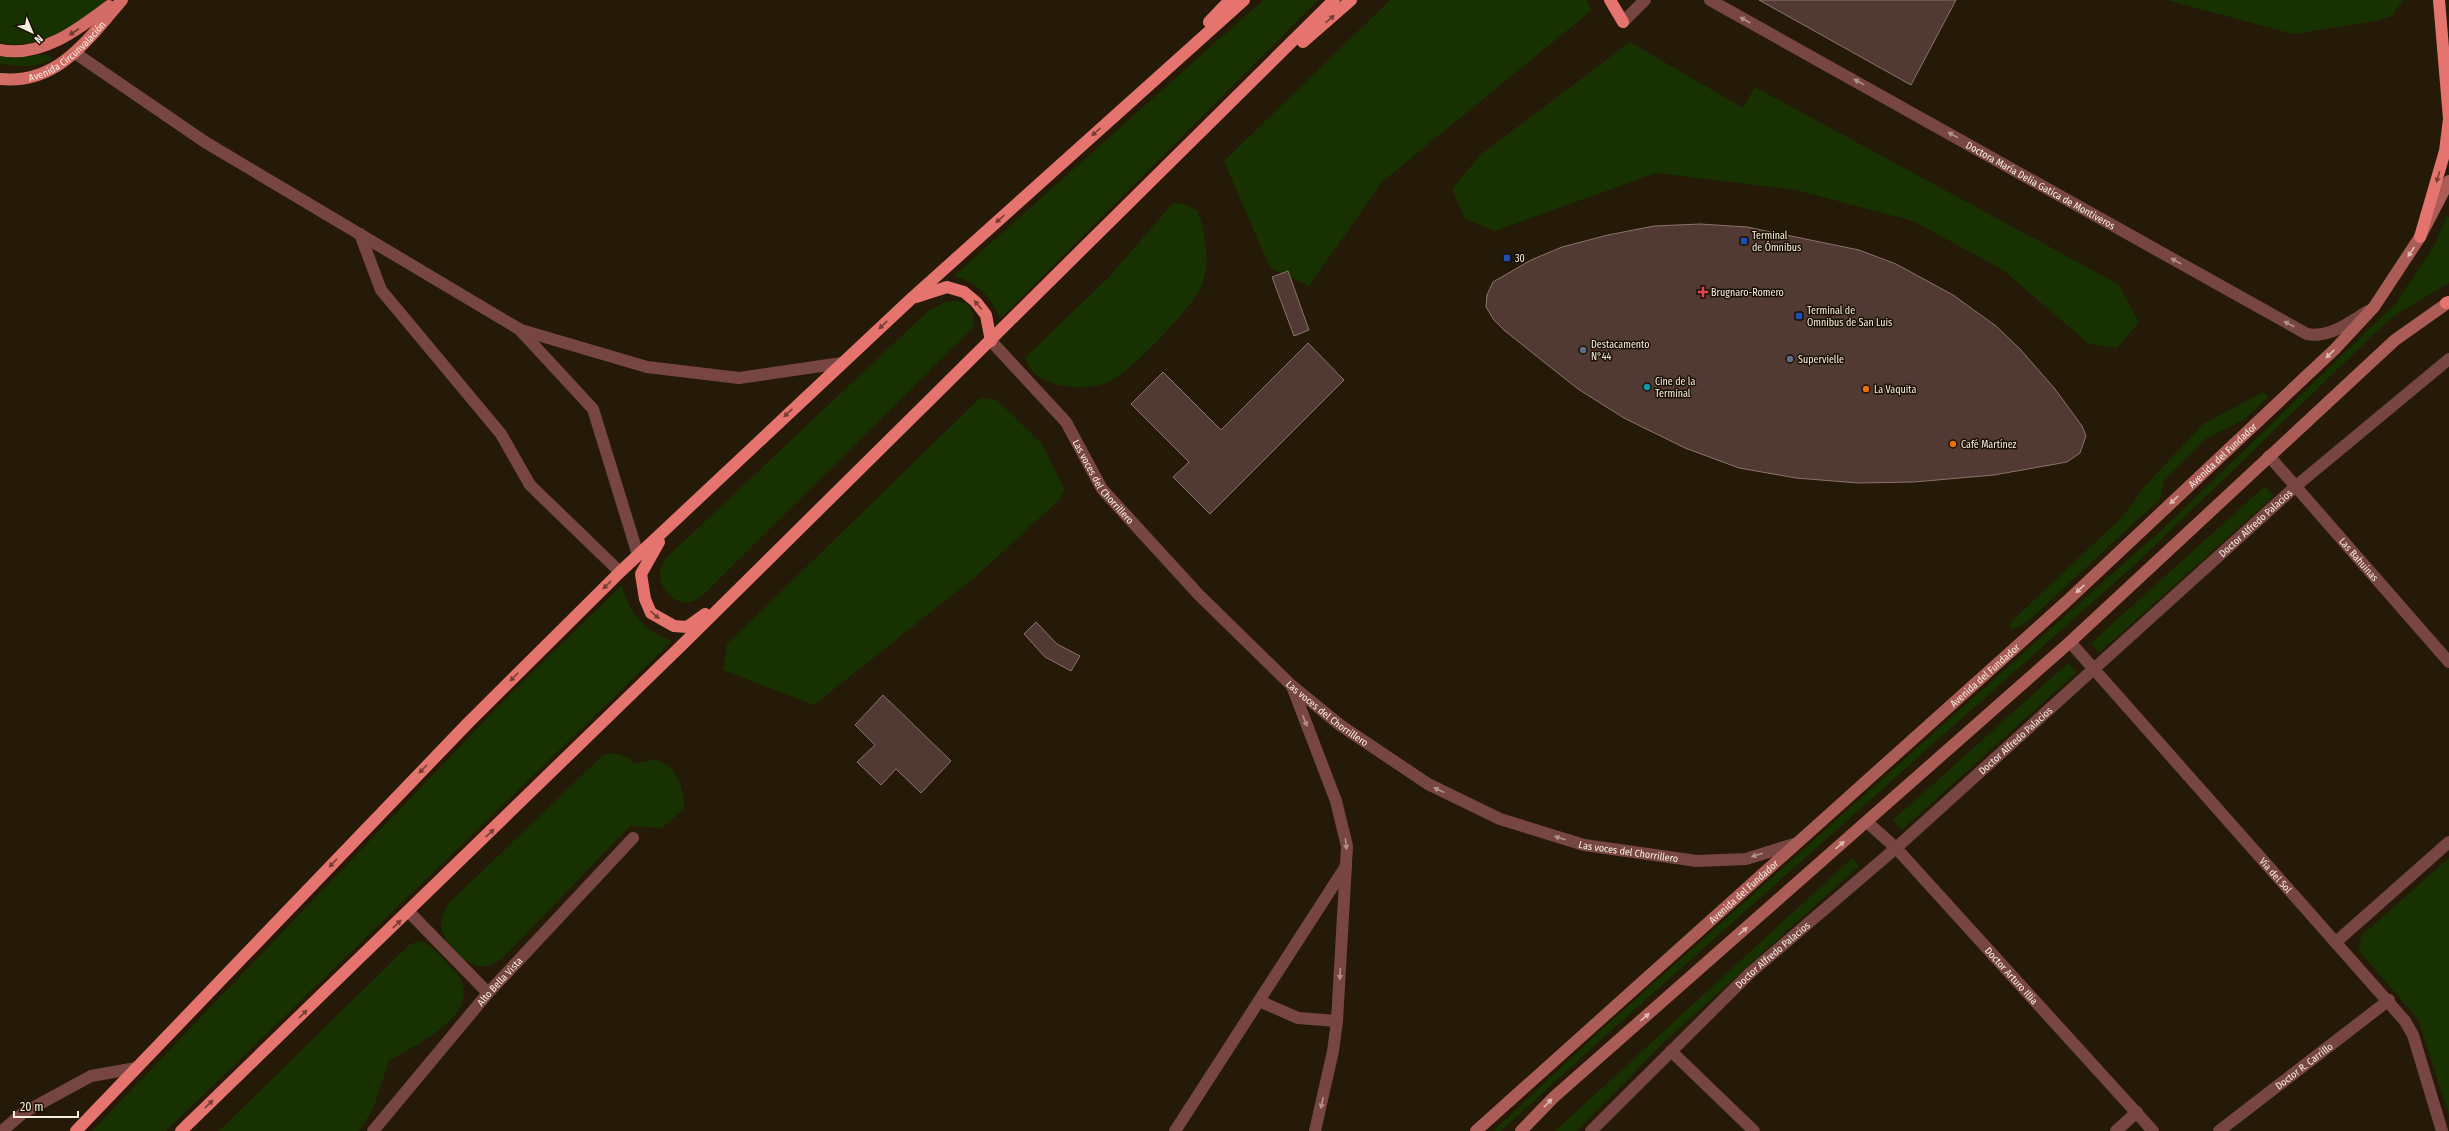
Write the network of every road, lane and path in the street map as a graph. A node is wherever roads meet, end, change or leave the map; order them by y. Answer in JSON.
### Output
{"nodes":[{"id":1,"x":117,"y":0,"type":"edge"},
{"id":2,"x":122,"y":0,"type":"edge"},
{"id":3,"x":1230,"y":0,"type":"edge"},
{"id":4,"x":1244,"y":0,"type":"edge"},
{"id":5,"x":1334,"y":0,"type":"edge"},
{"id":6,"x":1351,"y":0,"type":"edge"},
{"id":7,"x":1610,"y":0,"type":"edge"},
{"id":8,"x":1645,"y":0,"type":"edge"},
{"id":9,"x":1710,"y":0,"type":"edge"},
{"id":10,"x":2439,"y":0,"type":"edge"},
{"id":11,"x":1623,"y":22,"type":"joint"},
{"id":12,"x":0,"y":50,"type":"edge"},
{"id":13,"x":75,"y":53,"type":"junction"},
{"id":14,"x":0,"y":78,"type":"edge"},
{"id":15,"x":1125,"y":106,"type":"junction"},
{"id":16,"x":1226,"y":109,"type":"junction"},
{"id":17,"x":2449,"y":181,"type":"edge"},
{"id":18,"x":360,"y":234,"type":"junction"},
{"id":19,"x":2420,"y":237,"type":"junction"},
{"id":20,"x":912,"y":298,"type":"junction"},
{"id":21,"x":2448,"y":302,"type":"edge"},
{"id":22,"x":2374,"y":307,"type":"junction"},
{"id":23,"x":519,"y":329,"type":"junction"},
{"id":24,"x":992,"y":341,"type":"junction"},
{"id":25,"x":2449,"y":359,"type":"edge"},
{"id":26,"x":842,"y":363,"type":"junction"},
{"id":27,"x":2269,"y":456,"type":"junction"},
{"id":28,"x":2296,"y":486,"type":"junction"},
{"id":29,"x":686,"y":510,"type":"junction"},
{"id":30,"x":638,"y":555,"type":"junction"},
{"id":31,"x":620,"y":572,"type":"junction"},
{"id":32,"x":734,"y":594,"type":"junction"},
{"id":33,"x":2070,"y":642,"type":"junction"},
{"id":34,"x":2449,"y":662,"type":"edge"},
{"id":35,"x":2094,"y":667,"type":"junction"},
{"id":36,"x":1291,"y":685,"type":"junction"},
{"id":37,"x":1868,"y":822,"type":"junction"},
{"id":38,"x":633,"y":838,"type":"dead end"},
{"id":39,"x":2449,"y":842,"type":"edge"},
{"id":40,"x":1794,"y":844,"type":"junction"},
{"id":41,"x":1896,"y":848,"type":"junction"},
{"id":42,"x":1346,"y":866,"type":"junction"},
{"id":43,"x":409,"y":912,"type":"junction"},
{"id":44,"x":2336,"y":942,"type":"junction"},
{"id":45,"x":488,"y":993,"type":"junction"},
{"id":46,"x":1259,"y":1000,"type":"junction"},
{"id":47,"x":2389,"y":1000,"type":"junction"},
{"id":48,"x":1337,"y":1021,"type":"junction"},
{"id":49,"x":1671,"y":1051,"type":"junction"},
{"id":50,"x":136,"y":1068,"type":"junction"},
{"id":51,"x":2137,"y":1112,"type":"junction"},
{"id":52,"x":2,"y":1131,"type":"edge"},
{"id":53,"x":76,"y":1131,"type":"edge"},
{"id":54,"x":181,"y":1131,"type":"edge"},
{"id":55,"x":373,"y":1131,"type":"edge"},
{"id":56,"x":1175,"y":1131,"type":"edge"},
{"id":57,"x":1315,"y":1131,"type":"edge"},
{"id":58,"x":1476,"y":1131,"type":"edge"},
{"id":59,"x":1521,"y":1131,"type":"edge"},
{"id":60,"x":1591,"y":1131,"type":"edge"},
{"id":61,"x":1754,"y":1131,"type":"edge"},
{"id":62,"x":2116,"y":1131,"type":"edge"},
{"id":63,"x":2153,"y":1131,"type":"edge"},
{"id":64,"x":2219,"y":1131,"type":"edge"},
{"id":65,"x":2442,"y":1131,"type":"edge"}],
"edges":[{"from":1,"to":12,"type":"main road","name":"Avenida Circunvalación","one_way":true},
{"from":2,"to":13,"type":"main road","name":"Avenida Circunvalación"},
{"from":3,"to":15,"type":"highway"},
{"from":4,"to":15,"type":"highway"},
{"from":5,"to":16,"type":"highway"},
{"from":16,"to":6,"type":"highway","one_way":true},
{"from":7,"to":11,"type":"highway"},
{"from":8,"to":11,"type":"street"},
{"from":22,"to":9,"type":"street","name":"Doctora María Delia Gatica de Montiveros","one_way":true},
{"from":10,"to":19,"type":"highway","one_way":true},
{"from":13,"to":14,"type":"main road","name":"Avenida Circunvalación"},
{"from":13,"to":18,"type":"street"},
{"from":15,"to":20,"type":"highway","one_way":true},
{"from":16,"to":24,"type":"highway"},
{"from":17,"to":19,"type":"main road","name":"Avenida del Fundador"},
{"from":18,"to":23,"type":"street"},
{"from":18,"to":31,"type":"street"},
{"from":19,"to":22,"type":"main road","name":"Avenida del Fundador","one_way":true},
{"from":24,"to":20,"type":"highway","one_way":true},
{"from":20,"to":26,"type":"highway","one_way":true},
{"from":21,"to":27,"type":"main road"},
{"from":22,"to":40,"type":"main road","name":"Avenida del Fundador","one_way":true},
{"from":23,"to":26,"type":"street"},
{"from":23,"to":30,"type":"street"},
{"from":24,"to":32,"type":"highway"},
{"from":24,"to":36,"type":"street","name":"Las voces del Chorrillero"},
{"from":25,"to":28,"type":"street","name":"Doctor Alfredo Palacios"},
{"from":26,"to":29,"type":"highway","one_way":true},
{"from":27,"to":28,"type":"street","name":"Las Bahuinas"},
{"from":27,"to":33,"type":"main road"},
{"from":28,"to":34,"type":"street","name":"Las Bahuinas"},
{"from":28,"to":35,"type":"street","name":"Doctor Alfredo Palacios"},
{"from":29,"to":30,"type":"highway"},
{"from":29,"to":32,"type":"highway","one_way":true},
{"from":30,"to":31,"type":"highway"},
{"from":31,"to":50,"type":"highway","one_way":true},
{"from":43,"to":32,"type":"highway","one_way":true},
{"from":33,"to":35,"type":"street","name":"Via del Sol"},
{"from":33,"to":37,"type":"main road"},
{"from":35,"to":41,"type":"street","name":"Doctor Alfredo Palacios"},
{"from":35,"to":44,"type":"street","name":"Via del Sol"},
{"from":40,"to":36,"type":"street","name":"Las voces del Chorrillero","one_way":true},
{"from":36,"to":42,"type":"street","one_way":true},
{"from":37,"to":41,"type":"street","name":"Doctor Arturo Illia"},
{"from":59,"to":37,"type":"main road","one_way":true},
{"from":38,"to":45,"type":"street","name":"Alto Bella Vista"},
{"from":39,"to":44,"type":"street"},
{"from":40,"to":58,"type":"main road","name":"Avenida del Fundador"},
{"from":41,"to":49,"type":"street","name":"Doctor Alfredo Palacios"},
{"from":41,"to":51,"type":"street","name":"Doctor Arturo Illia"},
{"from":42,"to":46,"type":"street"},
{"from":42,"to":48,"type":"street","one_way":true},
{"from":43,"to":45,"type":"street"},
{"from":54,"to":43,"type":"highway","one_way":true},
{"from":44,"to":47,"type":"street","name":"Via del Sol"},
{"from":45,"to":55,"type":"street","name":"Alto Bella Vista"},
{"from":46,"to":48,"type":"street"},
{"from":46,"to":56,"type":"street"},
{"from":47,"to":64,"type":"street","name":"Doctor R. Carrillo"},
{"from":47,"to":65,"type":"street","name":"Via del Sol"},
{"from":48,"to":57,"type":"street","one_way":true},
{"from":49,"to":60,"type":"street","name":"Doctor Alfredo Palacios"},
{"from":49,"to":61,"type":"street"},
{"from":50,"to":52,"type":"street"},
{"from":50,"to":53,"type":"highway"},
{"from":51,"to":62,"type":"street"},
{"from":51,"to":63,"type":"street","name":"Doctor Arturo Illia"}]}
